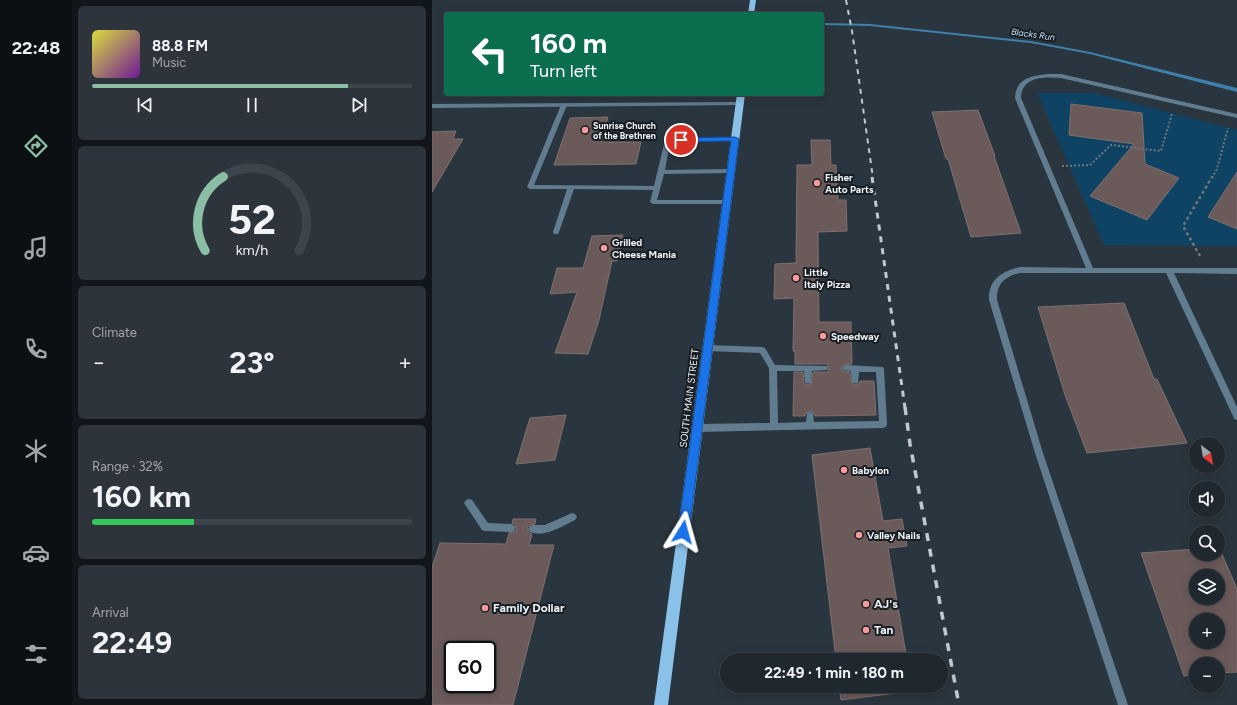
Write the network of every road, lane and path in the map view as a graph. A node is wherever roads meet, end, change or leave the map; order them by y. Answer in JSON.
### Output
{"nodes":[{"id":1,"x":754,"y":0,"type":"edge"},
{"id":2,"x":751,"y":12,"type":"edge"},
{"id":3,"x":740,"y":99,"type":"edge"},
{"id":4,"x":1180,"y":102,"type":"junction"},
{"id":5,"x":564,"y":105,"type":"junction"},
{"id":6,"x":432,"y":106,"type":"edge"},
{"id":7,"x":1234,"y":115,"type":"edge"},
{"id":8,"x":735,"y":139,"type":"junction"},
{"id":9,"x":1047,"y":167,"type":"junction"},
{"id":10,"x":730,"y":171,"type":"junction"},
{"id":11,"x":660,"y":172,"type":"junction"},
{"id":12,"x":571,"y":188,"type":"junction"},
{"id":13,"x":657,"y":188,"type":"junction"},
{"id":14,"x":727,"y":202,"type":"junction"},
{"id":15,"x":556,"y":232,"type":"dead end"},
{"id":16,"x":1091,"y":271,"type":"junction"},
{"id":17,"x":1168,"y":271,"type":"junction"},
{"id":18,"x":1208,"y":271,"type":"junction"},
{"id":19,"x":1237,"y":271,"type":"edge"},
{"id":20,"x":708,"y":348,"type":"junction"},
{"id":21,"x":774,"y":368,"type":"junction"},
{"id":22,"x":808,"y":368,"type":"junction"},
{"id":23,"x":824,"y":368,"type":"dead end"},
{"id":24,"x":808,"y":381,"type":"dead end"},
{"id":25,"x":855,"y":381,"type":"dead end"},
{"id":26,"x":810,"y":416,"type":"dead end"},
{"id":27,"x":859,"y":416,"type":"dead end"},
{"id":28,"x":1237,"y":416,"type":"edge"},
{"id":29,"x":860,"y":425,"type":"junction"},
{"id":30,"x":810,"y":426,"type":"junction"},
{"id":31,"x":774,"y":427,"type":"junction"},
{"id":32,"x":698,"y":428,"type":"junction"},
{"id":33,"x":469,"y":503,"type":"dead end"},
{"id":34,"x":572,"y":517,"type":"dead end"},
{"id":35,"x":510,"y":528,"type":"dead end"},
{"id":36,"x":533,"y":529,"type":"dead end"},
{"id":37,"x":661,"y":705,"type":"edge"},
{"id":38,"x":1123,"y":705,"type":"edge"}],
"edges":[{"from":1,"to":2,"type":"main road"},
{"from":3,"to":5,"type":"street"},
{"from":3,"to":8,"type":"main road","name":"SOUTH MAIN STREET"},
{"from":4,"to":7,"type":"street"},
{"from":4,"to":9,"type":"path"},
{"from":4,"to":9,"type":"street"},
{"from":5,"to":6,"type":"street"},
{"from":5,"to":12,"type":"street"},
{"from":7,"to":18,"type":"path"},
{"from":8,"to":10,"type":"main road","name":"SOUTH MAIN STREET"},
{"from":8,"to":11,"type":"street"},
{"from":9,"to":16,"type":"street"},
{"from":10,"to":11,"type":"street"},
{"from":10,"to":14,"type":"main road","name":"SOUTH MAIN STREET"},
{"from":11,"to":13,"type":"street"},
{"from":12,"to":13,"type":"street"},
{"from":12,"to":15,"type":"street"},
{"from":13,"to":14,"type":"street"},
{"from":14,"to":20,"type":"main road","name":"SOUTH MAIN STREET"},
{"from":16,"to":17,"type":"street"},
{"from":16,"to":38,"type":"street"},
{"from":17,"to":18,"type":"street"},
{"from":17,"to":28,"type":"street"},
{"from":18,"to":19,"type":"street"},
{"from":20,"to":21,"type":"street"},
{"from":20,"to":32,"type":"main road","name":"SOUTH MAIN STREET"},
{"from":21,"to":22,"type":"street"},
{"from":21,"to":31,"type":"street"},
{"from":22,"to":23,"type":"street"},
{"from":22,"to":24,"type":"street"},
{"from":25,"to":29,"type":"street"},
{"from":26,"to":30,"type":"street"},
{"from":27,"to":29,"type":"street"},
{"from":29,"to":30,"type":"street"},
{"from":30,"to":31,"type":"street"},
{"from":31,"to":32,"type":"street"},
{"from":32,"to":37,"type":"main road","name":"SOUTH MAIN STREET"},
{"from":33,"to":35,"type":"street"},
{"from":34,"to":36,"type":"street"}]}
